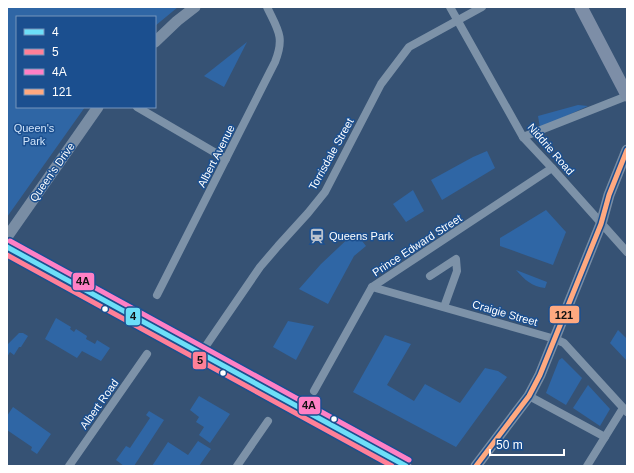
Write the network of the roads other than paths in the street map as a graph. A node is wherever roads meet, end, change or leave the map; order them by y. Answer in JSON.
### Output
{"nodes":[{"id":1,"x":196,"y":7,"type":"edge"},
{"id":2,"x":267,"y":7,"type":"edge"},
{"id":3,"x":450,"y":7,"type":"edge"},
{"id":4,"x":482,"y":7,"type":"edge"},
{"id":5,"x":581,"y":7,"type":"edge"},
{"id":6,"x":458,"y":20,"type":"junction"},
{"id":7,"x":156,"y":41,"type":"edge"},
{"id":8,"x":627,"y":95,"type":"edge"},
{"id":9,"x":97,"y":108,"type":"edge"},
{"id":10,"x":139,"y":108,"type":"edge"},
{"id":11,"x":523,"y":137,"type":"junction"},
{"id":12,"x":627,"y":150,"type":"edge"},
{"id":13,"x":226,"y":159,"type":"junction"},
{"id":14,"x":552,"y":168,"type":"junction"},
{"id":15,"x":601,"y":224,"type":"junction"},
{"id":16,"x":7,"y":237,"type":"edge"},
{"id":17,"x":7,"y":247,"type":"edge"},
{"id":18,"x":627,"y":252,"type":"edge"},
{"id":19,"x":430,"y":276,"type":"dead end"},
{"id":20,"x":372,"y":287,"type":"junction"},
{"id":21,"x":157,"y":295,"type":"dead end"},
{"id":22,"x":444,"y":307,"type":"junction"},
{"id":23,"x":555,"y":339,"type":"junction"},
{"id":24,"x":147,"y":354,"type":"dead end"},
{"id":25,"x":203,"y":354,"type":"junction"},
{"id":26,"x":314,"y":391,"type":"dead end"},
{"id":27,"x":529,"y":396,"type":"junction"},
{"id":28,"x":625,"y":410,"type":"edge"},
{"id":29,"x":268,"y":421,"type":"dead end"},
{"id":30,"x":605,"y":437,"type":"junction"},
{"id":31,"x":69,"y":466,"type":"edge"},
{"id":32,"x":237,"y":466,"type":"edge"},
{"id":33,"x":406,"y":466,"type":"edge"},
{"id":34,"x":476,"y":466,"type":"edge"},
{"id":35,"x":587,"y":466,"type":"edge"}],
"edges":[{"from":1,"to":7,"type":"street"},
{"from":2,"to":13,"type":"street","name":"Albert Avenue"},
{"from":3,"to":6,"type":"street","name":"Niddrie Road"},
{"from":4,"to":6,"type":"street","name":"Torrisdale Street"},
{"from":5,"to":8,"type":"main road"},
{"from":6,"to":11,"type":"street","name":"Niddrie Road"},
{"from":6,"to":25,"type":"street","name":"Torrisdale Street"},
{"from":8,"to":11,"type":"street"},
{"from":9,"to":16,"type":"street","name":"Queen's Drive"},
{"from":10,"to":13,"type":"street"},
{"from":11,"to":14,"type":"street","name":"Niddrie Road"},
{"from":12,"to":15,"type":"street"},
{"from":13,"to":21,"type":"street","name":"Albert Avenue"},
{"from":14,"to":15,"type":"street","name":"Niddrie Road"},
{"from":14,"to":20,"type":"street","name":"Prince Edward Street"},
{"from":15,"to":18,"type":"street","name":"Niddrie Road"},
{"from":15,"to":23,"type":"street"},
{"from":17,"to":25,"type":"street"},
{"from":19,"to":22,"type":"street"},
{"from":20,"to":22,"type":"street","name":"Craigie Street"},
{"from":20,"to":26,"type":"street","name":"Prince Edward Street"},
{"from":22,"to":23,"type":"street","name":"Craigie Street"},
{"from":23,"to":27,"type":"street"},
{"from":23,"to":28,"type":"street","name":"Craigie Street"},
{"from":24,"to":31,"type":"street","name":"Albert Road"},
{"from":25,"to":33,"type":"street"},
{"from":27,"to":30,"type":"street"},
{"from":27,"to":34,"type":"street"},
{"from":28,"to":30,"type":"street"},
{"from":29,"to":32,"type":"street"},
{"from":30,"to":35,"type":"street"}]}
